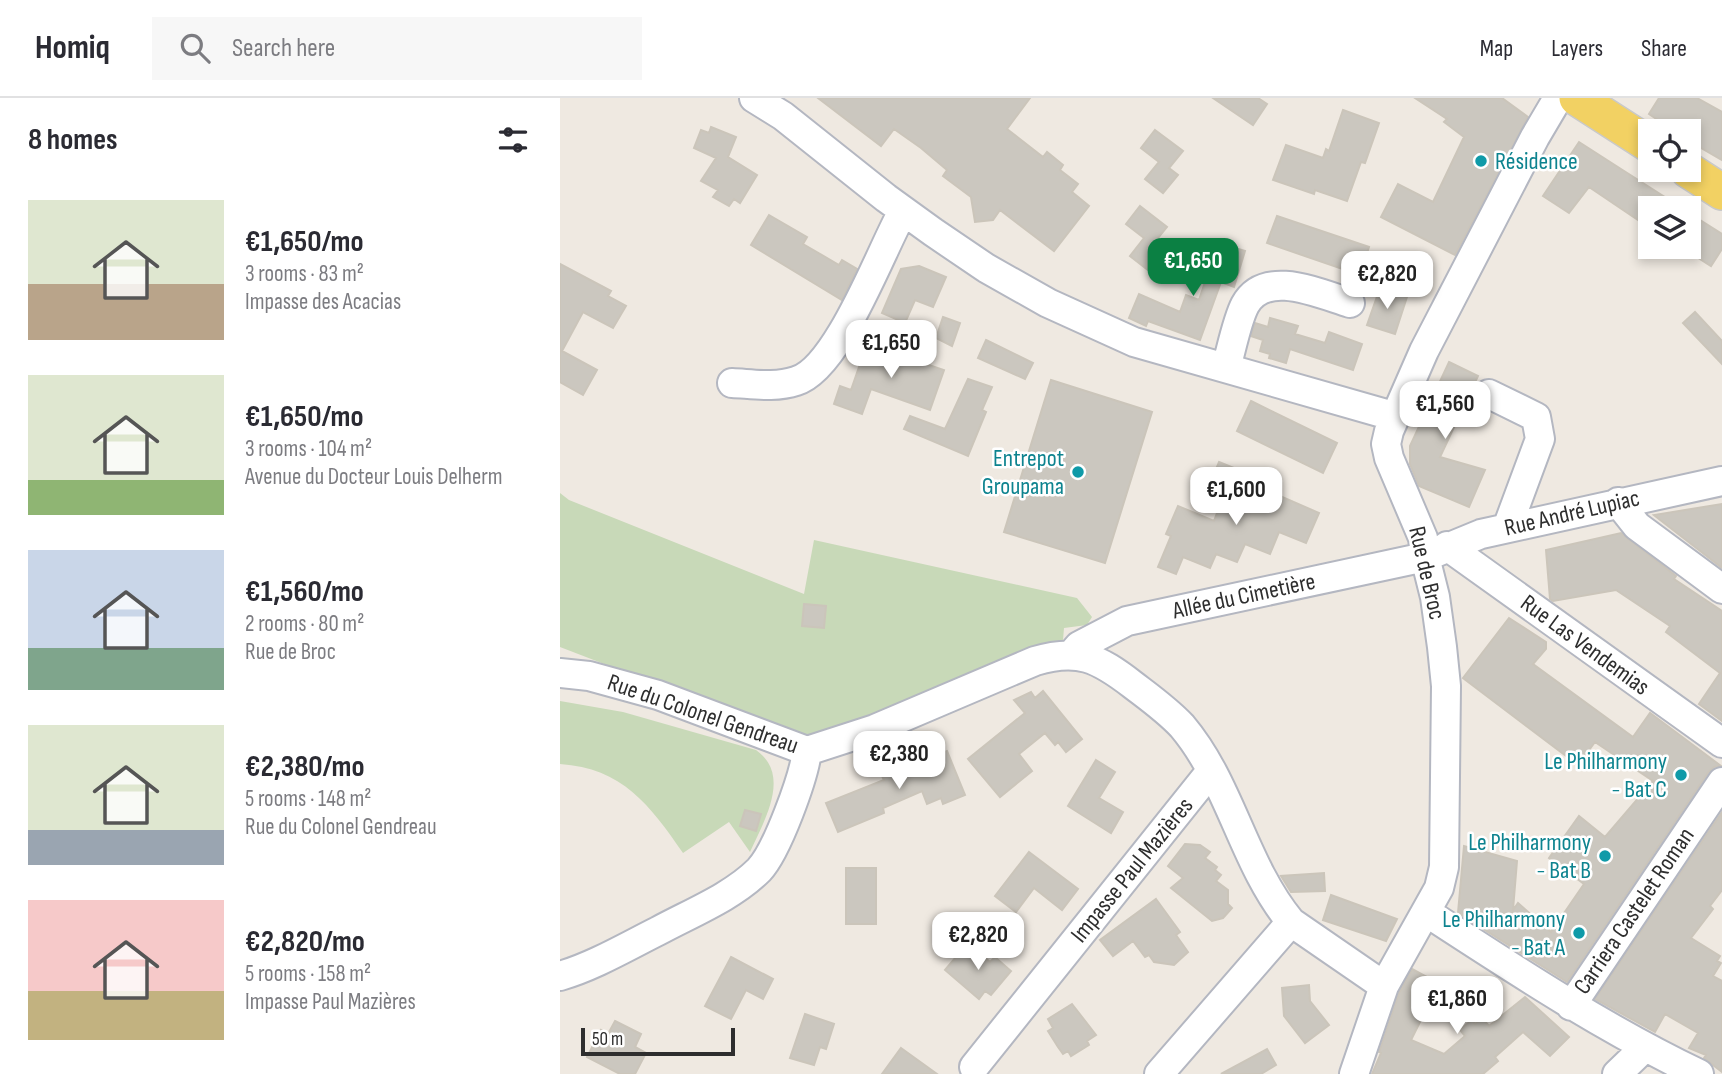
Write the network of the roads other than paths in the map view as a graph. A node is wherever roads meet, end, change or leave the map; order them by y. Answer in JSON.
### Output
{"nodes":[{"id":1,"x":754,"y":98,"type":"edge"},
{"id":2,"x":1558,"y":98,"type":"edge"},
{"id":3,"x":1577,"y":98,"type":"edge"},
{"id":4,"x":1638,"y":137,"type":"edge"},
{"id":5,"x":1701,"y":178,"type":"edge"},
{"id":6,"x":1722,"y":192,"type":"edge"},
{"id":7,"x":904,"y":211,"type":"junction"},
{"id":8,"x":1350,"y":303,"type":"dead end"},
{"id":9,"x":1226,"y":368,"type":"junction"},
{"id":10,"x":732,"y":383,"type":"dead end"},
{"id":11,"x":1489,"y":394,"type":"dead end"},
{"id":12,"x":1396,"y":413,"type":"junction"},
{"id":13,"x":1722,"y":481,"type":"edge"},
{"id":14,"x":1618,"y":502,"type":"junction"},
{"id":15,"x":1507,"y":528,"type":"junction"},
{"id":16,"x":1436,"y":552,"type":"junction"},
{"id":17,"x":1722,"y":589,"type":"edge"},
{"id":18,"x":1072,"y":654,"type":"junction"},
{"id":19,"x":560,"y":673,"type":"edge"},
{"id":20,"x":1722,"y":743,"type":"edge"},
{"id":21,"x":807,"y":751,"type":"junction"},
{"id":22,"x":1211,"y":771,"type":"junction"},
{"id":23,"x":1722,"y":782,"type":"edge"},
{"id":24,"x":1426,"y":912,"type":"junction"},
{"id":25,"x":1291,"y":922,"type":"junction"},
{"id":26,"x":560,"y":976,"type":"edge"},
{"id":27,"x":1384,"y":986,"type":"junction"},
{"id":28,"x":1571,"y":1006,"type":"junction"},
{"id":29,"x":1644,"y":1048,"type":"junction"},
{"id":30,"x":974,"y":1066,"type":"dead end"},
{"id":31,"x":1159,"y":1074,"type":"edge"},
{"id":32,"x":1354,"y":1074,"type":"edge"},
{"id":33,"x":1617,"y":1074,"type":"edge"},
{"id":34,"x":1699,"y":1074,"type":"edge"}],
"edges":[{"from":1,"to":7,"type":"street"},
{"from":2,"to":12,"type":"street","name":"Rue de Broc"},
{"from":3,"to":4,"type":"main road"},
{"from":5,"to":6,"type":"main road"},
{"from":7,"to":9,"type":"street"},
{"from":7,"to":10,"type":"street"},
{"from":8,"to":9,"type":"street"},
{"from":9,"to":12,"type":"street"},
{"from":11,"to":15,"type":"street"},
{"from":12,"to":16,"type":"street","name":"Rue de Broc"},
{"from":13,"to":14,"type":"street","name":"Rue André Lupiac"},
{"from":14,"to":15,"type":"street","name":"Rue André Lupiac"},
{"from":14,"to":17,"type":"street"},
{"from":15,"to":16,"type":"street","name":"Rue André Lupiac"},
{"from":16,"to":18,"type":"street","name":"Allée du Cimetière"},
{"from":16,"to":20,"type":"street","name":"Rue Las Vendemias"},
{"from":16,"to":24,"type":"street","name":"Rue de Broc"},
{"from":18,"to":21,"type":"street","name":"Rue du Colonel Gendreau"},
{"from":18,"to":22,"type":"street","name":"Rue du Colonel Gendreau"},
{"from":19,"to":21,"type":"street","name":"Rue du Colonel Gendreau"},
{"from":21,"to":26,"type":"street"},
{"from":22,"to":25,"type":"street","name":"Rue du Colonel Gendreau"},
{"from":22,"to":30,"type":"street","name":"Impasse Paul Mazières"},
{"from":23,"to":28,"type":"street","name":"Carriera Castelet Roman"},
{"from":24,"to":27,"type":"street","name":"Rue de Broc"},
{"from":24,"to":28,"type":"street"},
{"from":25,"to":27,"type":"street","name":"Rue du Colonel Gendreau"},
{"from":25,"to":31,"type":"street"},
{"from":27,"to":32,"type":"street","name":"Rue de Broc"},
{"from":28,"to":29,"type":"street"},
{"from":29,"to":33,"type":"street"},
{"from":29,"to":34,"type":"street"}]}
